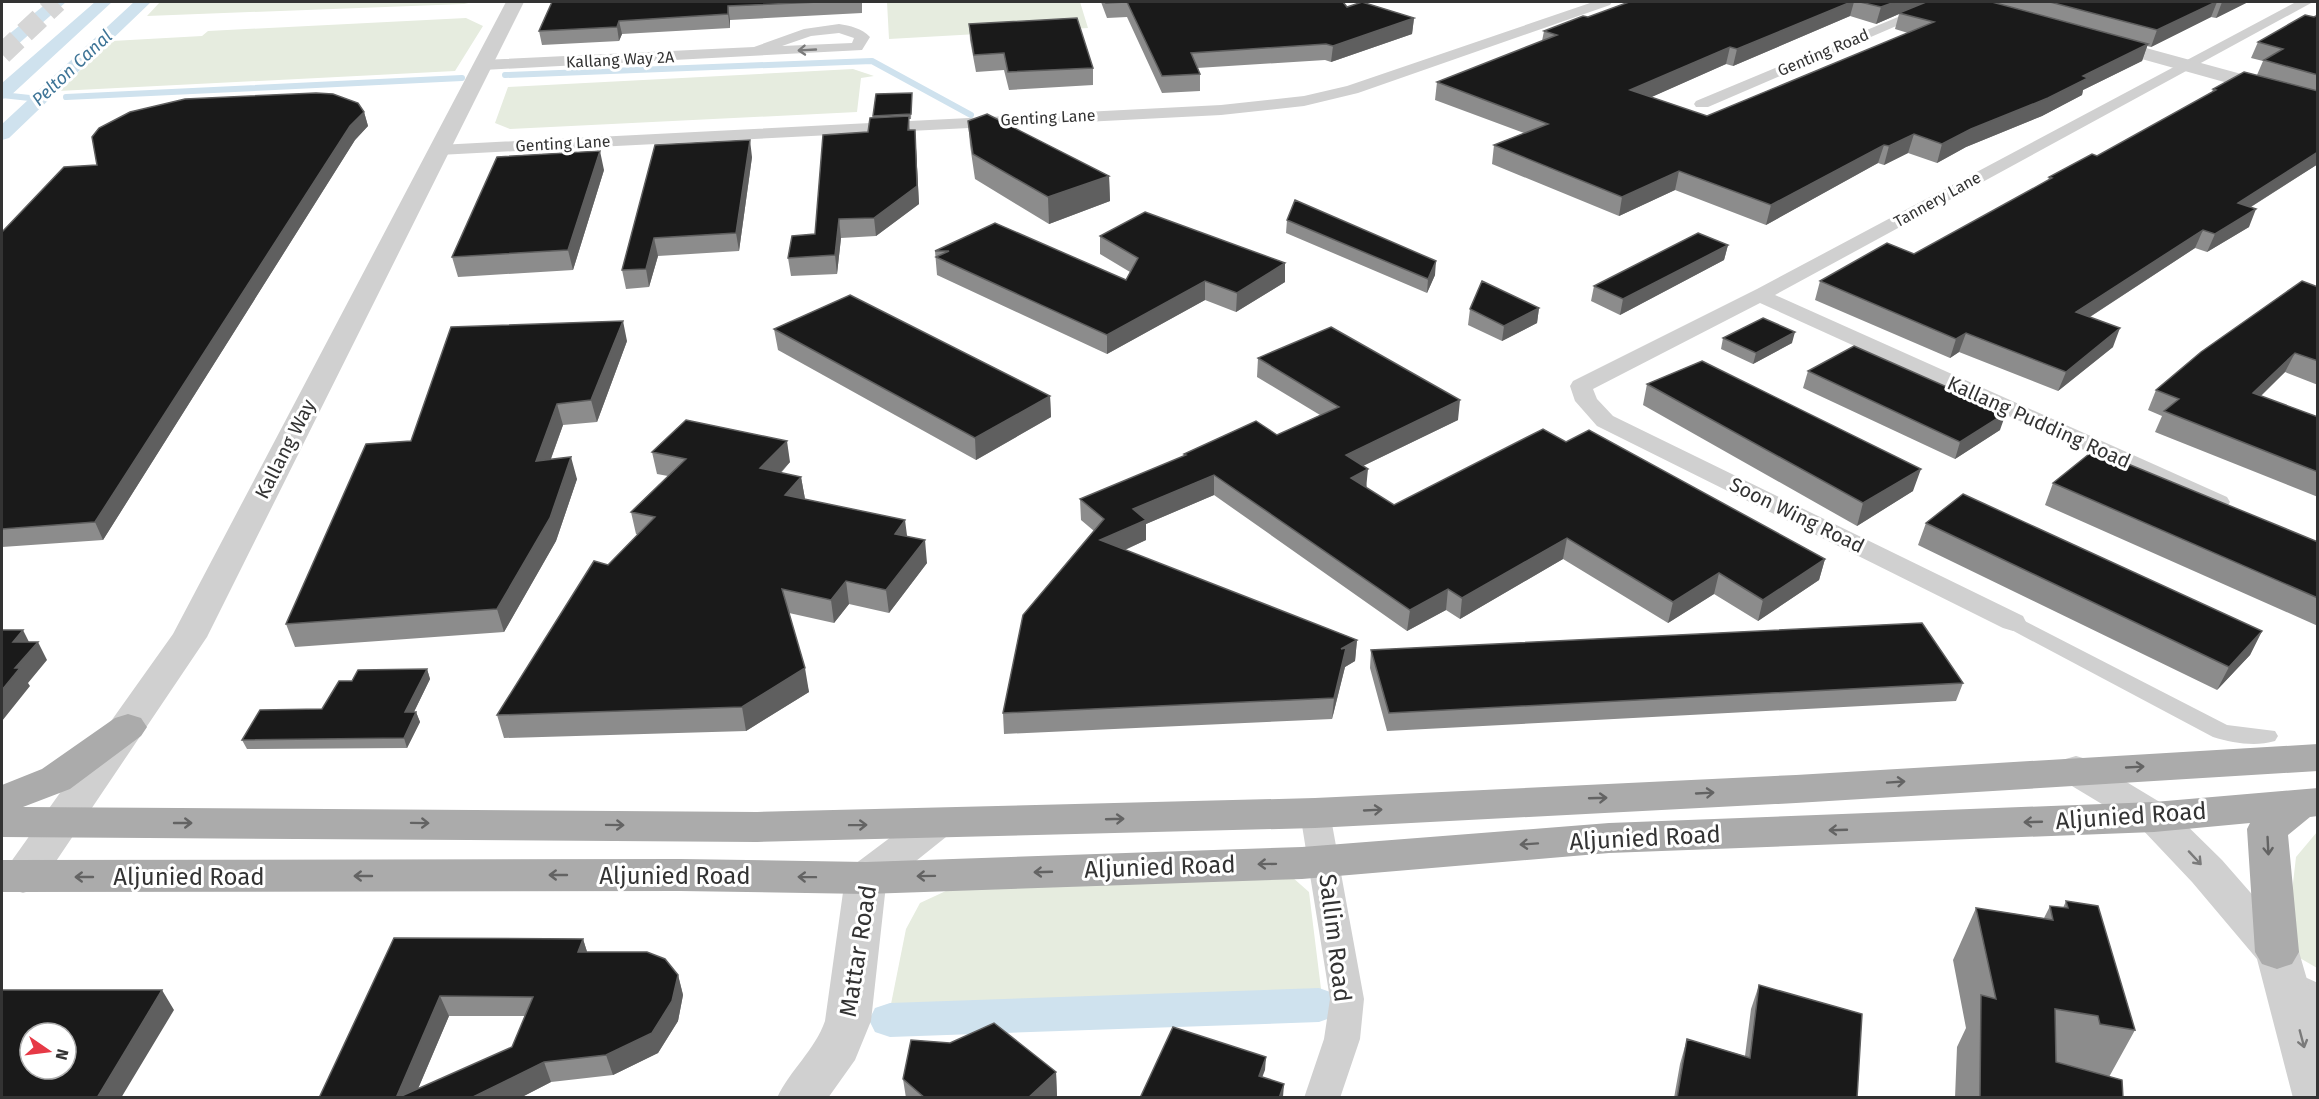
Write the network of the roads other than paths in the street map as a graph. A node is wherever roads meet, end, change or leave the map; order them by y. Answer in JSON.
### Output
{"nodes":[{"id":1,"x":515,"y":2,"type":"edge"},
{"id":2,"x":1605,"y":2,"type":"edge"},
{"id":3,"x":1945,"y":2,"type":"edge"},
{"id":4,"x":2306,"y":2,"type":"edge"},
{"id":5,"x":2086,"y":37,"type":"edge"},
{"id":6,"x":757,"y":52,"type":"junction"},
{"id":7,"x":2185,"y":66,"type":"junction"},
{"id":8,"x":479,"y":73,"type":"junction"},
{"id":9,"x":2318,"y":102,"type":"edge"},
{"id":10,"x":1701,"y":104,"type":"dead end"},
{"id":11,"x":439,"y":150,"type":"junction"},
{"id":12,"x":1761,"y":296,"type":"junction"},
{"id":13,"x":1586,"y":401,"type":"joint"},
{"id":14,"x":2243,"y":513,"type":"edge"},
{"id":15,"x":2013,"y":622,"type":"joint"},
{"id":16,"x":128,"y":727,"type":"junction"},
{"id":17,"x":2267,"y":736,"type":"dead end"},
{"id":18,"x":2318,"y":757,"type":"edge"},
{"id":19,"x":2076,"y":770,"type":"junction"},
{"id":20,"x":2,"y":800,"type":"edge"},
{"id":21,"x":2309,"y":803,"type":"edge"},
{"id":22,"x":1315,"y":813,"type":"junction"},
{"id":23,"x":2154,"y":817,"type":"junction"},
{"id":24,"x":2,"y":822,"type":"edge"},
{"id":25,"x":938,"y":823,"type":"junction"},
{"id":26,"x":59,"y":824,"type":"junction"},
{"id":27,"x":1325,"y":860,"type":"junction"},
{"id":28,"x":13,"y":876,"type":"edge"},
{"id":29,"x":866,"y":878,"type":"junction"},
{"id":30,"x":2294,"y":978,"type":"edge"},
{"id":31,"x":800,"y":1098,"type":"edge"},
{"id":32,"x":1322,"y":1098,"type":"edge"},
{"id":33,"x":2317,"y":1098,"type":"edge"}],
"edges":[{"from":1,"to":8,"type":"street","name":"Kallang Way"},
{"from":2,"to":11,"type":"street","name":"Genting Lane"},
{"from":3,"to":10,"type":"street","name":"Genting Road"},
{"from":4,"to":7,"type":"street","name":"Tannery Lane"},
{"from":5,"to":7,"type":"street"},
{"from":6,"to":6,"type":"street","name":"Kallang Way 2A","one_way":true},
{"from":6,"to":8,"type":"street","name":"Kallang Way 2A"},
{"from":7,"to":9,"type":"street"},
{"from":7,"to":12,"type":"street","name":"Tannery Lane"},
{"from":8,"to":11,"type":"street","name":"Kallang Way"},
{"from":11,"to":16,"type":"street","name":"Kallang Way"},
{"from":12,"to":13,"type":"street","name":"Tannery Lane"},
{"from":12,"to":14,"type":"street","name":"Kallang Pudding Road"},
{"from":13,"to":15,"type":"street","name":"Soon Wing Road"},
{"from":15,"to":17,"type":"street"},
{"from":16,"to":20,"type":"main road"},
{"from":16,"to":26,"type":"street","name":"Kallang Way"},
{"from":19,"to":18,"type":"main road","name":"Aljunied Road","one_way":true},
{"from":22,"to":19,"type":"main road","name":"Aljunied Road","one_way":true},
{"from":19,"to":23,"type":"street"},
{"from":21,"to":23,"type":"main road","name":"Aljunied Road"},
{"from":21,"to":30,"type":"main road","one_way":true},
{"from":25,"to":22,"type":"main road","name":"Aljunied Road","one_way":true},
{"from":22,"to":27,"type":"street","name":"Sallim Road"},
{"from":23,"to":27,"type":"main road","name":"Aljunied Road","one_way":true},
{"from":23,"to":30,"type":"street","one_way":true},
{"from":24,"to":26,"type":"main road","name":"Aljunied Road"},
{"from":26,"to":25,"type":"main road","name":"Aljunied Road","one_way":true},
{"from":25,"to":29,"type":"street","name":"Mattar Road"},
{"from":26,"to":28,"type":"street","name":"Kallang Way"},
{"from":27,"to":29,"type":"main road","name":"Aljunied Road","one_way":true},
{"from":27,"to":32,"type":"street","name":"Sallim Road"},
{"from":29,"to":28,"type":"main road","name":"Aljunied Road","one_way":true},
{"from":29,"to":31,"type":"street","name":"Mattar Road"},
{"from":30,"to":33,"type":"street","one_way":true}]}
